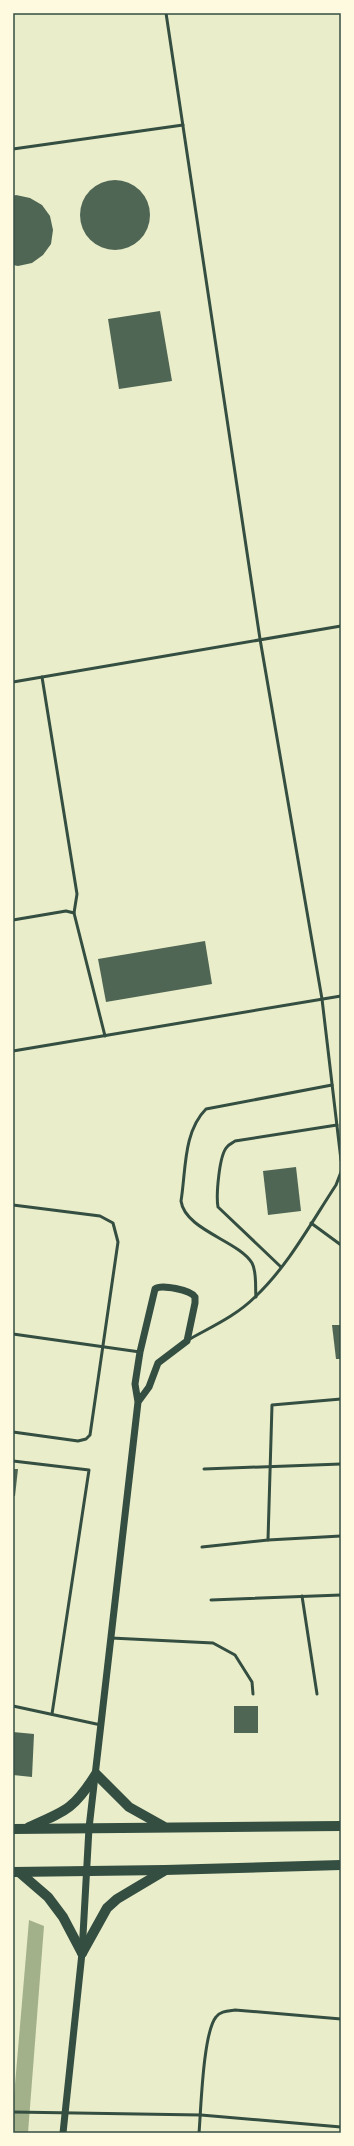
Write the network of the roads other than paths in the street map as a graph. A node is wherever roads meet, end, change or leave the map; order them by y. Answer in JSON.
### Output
{"nodes":[{"id":1,"x":166,"y":13,"type":"edge"},
{"id":2,"x":183,"y":125,"type":"junction"},
{"id":3,"x":13,"y":149,"type":"edge"},
{"id":4,"x":341,"y":626,"type":"edge"},
{"id":5,"x":260,"y":639,"type":"junction"},
{"id":6,"x":42,"y":677,"type":"junction"},
{"id":7,"x":13,"y":682,"type":"edge"},
{"id":8,"x":74,"y":913,"type":"junction"},
{"id":9,"x":13,"y":920,"type":"edge"},
{"id":10,"x":341,"y":996,"type":"edge"},
{"id":11,"x":322,"y":999,"type":"junction"},
{"id":12,"x":105,"y":1036,"type":"junction"},
{"id":13,"x":13,"y":1051,"type":"edge"},
{"id":14,"x":332,"y":1085,"type":"junction"},
{"id":15,"x":337,"y":1125,"type":"junction"},
{"id":16,"x":341,"y":1160,"type":"edge"},
{"id":17,"x":341,"y":1172,"type":"edge"},
{"id":18,"x":13,"y":1205,"type":"edge"},
{"id":19,"x":311,"y":1223,"type":"junction"},
{"id":20,"x":341,"y":1245,"type":"edge"},
{"id":21,"x":281,"y":1266,"type":"junction"},
{"id":22,"x":256,"y":1297,"type":"junction"},
{"id":23,"x":13,"y":1334,"type":"edge"},
{"id":24,"x":187,"y":1341,"type":"junction"},
{"id":25,"x":103,"y":1348,"type":"junction"},
{"id":26,"x":140,"y":1352,"type":"junction"},
{"id":27,"x":341,"y":1399,"type":"edge"},
{"id":28,"x":138,"y":1402,"type":"junction"},
{"id":29,"x":13,"y":1432,"type":"edge"},
{"id":30,"x":13,"y":1461,"type":"edge"},
{"id":31,"x":341,"y":1464,"type":"edge"},
{"id":32,"x":271,"y":1467,"type":"junction"},
{"id":33,"x":204,"y":1469,"type":"dead end"},
{"id":34,"x":341,"y":1536,"type":"edge"},
{"id":35,"x":268,"y":1540,"type":"junction"},
{"id":36,"x":202,"y":1546,"type":"dead end"},
{"id":37,"x":341,"y":1595,"type":"edge"},
{"id":38,"x":302,"y":1596,"type":"junction"},
{"id":39,"x":211,"y":1600,"type":"dead end"},
{"id":40,"x":111,"y":1638,"type":"junction"},
{"id":41,"x":253,"y":1694,"type":"dead end"},
{"id":42,"x":317,"y":1694,"type":"dead end"},
{"id":43,"x":13,"y":1706,"type":"edge"},
{"id":44,"x":52,"y":1714,"type":"junction"},
{"id":45,"x":101,"y":1725,"type":"junction"},
{"id":46,"x":96,"y":1774,"type":"junction"},
{"id":47,"x":341,"y":1826,"type":"edge"},
{"id":48,"x":164,"y":1827,"type":"junction"},
{"id":49,"x":89,"y":1828,"type":"junction"},
{"id":50,"x":13,"y":1829,"type":"edge"},
{"id":51,"x":24,"y":1829,"type":"junction"},
{"id":52,"x":341,"y":1865,"type":"edge"},
{"id":53,"x":165,"y":1870,"type":"junction"},
{"id":54,"x":88,"y":1871,"type":"junction"},
{"id":55,"x":16,"y":1872,"type":"edge"},
{"id":56,"x":82,"y":1953,"type":"junction"},
{"id":57,"x":341,"y":2019,"type":"edge"},
{"id":58,"x":13,"y":2112,"type":"edge"},
{"id":59,"x":64,"y":2112,"type":"junction"},
{"id":60,"x":201,"y":2115,"type":"junction"},
{"id":61,"x":341,"y":2127,"type":"edge"},
{"id":62,"x":63,"y":2133,"type":"edge"},
{"id":63,"x":200,"y":2133,"type":"edge"}],
"edges":[{"from":1,"to":2,"type":"lane"},
{"from":2,"to":3,"type":"lane"},
{"from":2,"to":5,"type":"lane"},
{"from":4,"to":5,"type":"lane"},
{"from":5,"to":6,"type":"lane"},
{"from":5,"to":11,"type":"lane"},
{"from":6,"to":7,"type":"lane"},
{"from":6,"to":8,"type":"lane"},
{"from":8,"to":9,"type":"lane"},
{"from":8,"to":12,"type":"lane"},
{"from":10,"to":11,"type":"lane"},
{"from":11,"to":12,"type":"lane"},
{"from":11,"to":14,"type":"lane"},
{"from":12,"to":13,"type":"lane"},
{"from":14,"to":15,"type":"lane"},
{"from":14,"to":22,"type":"lane"},
{"from":15,"to":16,"type":"lane"},
{"from":15,"to":21,"type":"lane"},
{"from":17,"to":19,"type":"lane"},
{"from":18,"to":25,"type":"lane"},
{"from":19,"to":20,"type":"lane"},
{"from":19,"to":21,"type":"lane"},
{"from":21,"to":22,"type":"lane"},
{"from":22,"to":24,"type":"lane"},
{"from":23,"to":25,"type":"lane"},
{"from":24,"to":26,"type":"street"},
{"from":24,"to":28,"type":"street"},
{"from":25,"to":26,"type":"lane"},
{"from":25,"to":29,"type":"lane"},
{"from":26,"to":28,"type":"street"},
{"from":27,"to":32,"type":"lane"},
{"from":28,"to":40,"type":"street"},
{"from":30,"to":44,"type":"lane"},
{"from":31,"to":32,"type":"lane"},
{"from":32,"to":33,"type":"lane"},
{"from":32,"to":35,"type":"lane"},
{"from":34,"to":35,"type":"lane"},
{"from":35,"to":36,"type":"lane"},
{"from":37,"to":38,"type":"lane"},
{"from":38,"to":39,"type":"lane"},
{"from":38,"to":42,"type":"lane"},
{"from":40,"to":41,"type":"lane"},
{"from":40,"to":45,"type":"street"},
{"from":43,"to":44,"type":"lane"},
{"from":44,"to":45,"type":"lane"},
{"from":45,"to":46,"type":"street"},
{"from":46,"to":48,"type":"main road"},
{"from":46,"to":49,"type":"street"},
{"from":46,"to":51,"type":"main road"},
{"from":47,"to":48,"type":"main road"},
{"from":48,"to":49,"type":"main road"},
{"from":49,"to":51,"type":"main road"},
{"from":49,"to":54,"type":"street"},
{"from":50,"to":51,"type":"main road"},
{"from":52,"to":53,"type":"main road"},
{"from":53,"to":54,"type":"main road"},
{"from":53,"to":56,"type":"main road"},
{"from":54,"to":55,"type":"main road"},
{"from":54,"to":56,"type":"street"},
{"from":55,"to":56,"type":"main road"},
{"from":56,"to":59,"type":"street"},
{"from":57,"to":60,"type":"lane"},
{"from":58,"to":59,"type":"lane"},
{"from":59,"to":60,"type":"lane"},
{"from":59,"to":62,"type":"street"},
{"from":60,"to":61,"type":"lane"},
{"from":60,"to":63,"type":"lane"}]}
